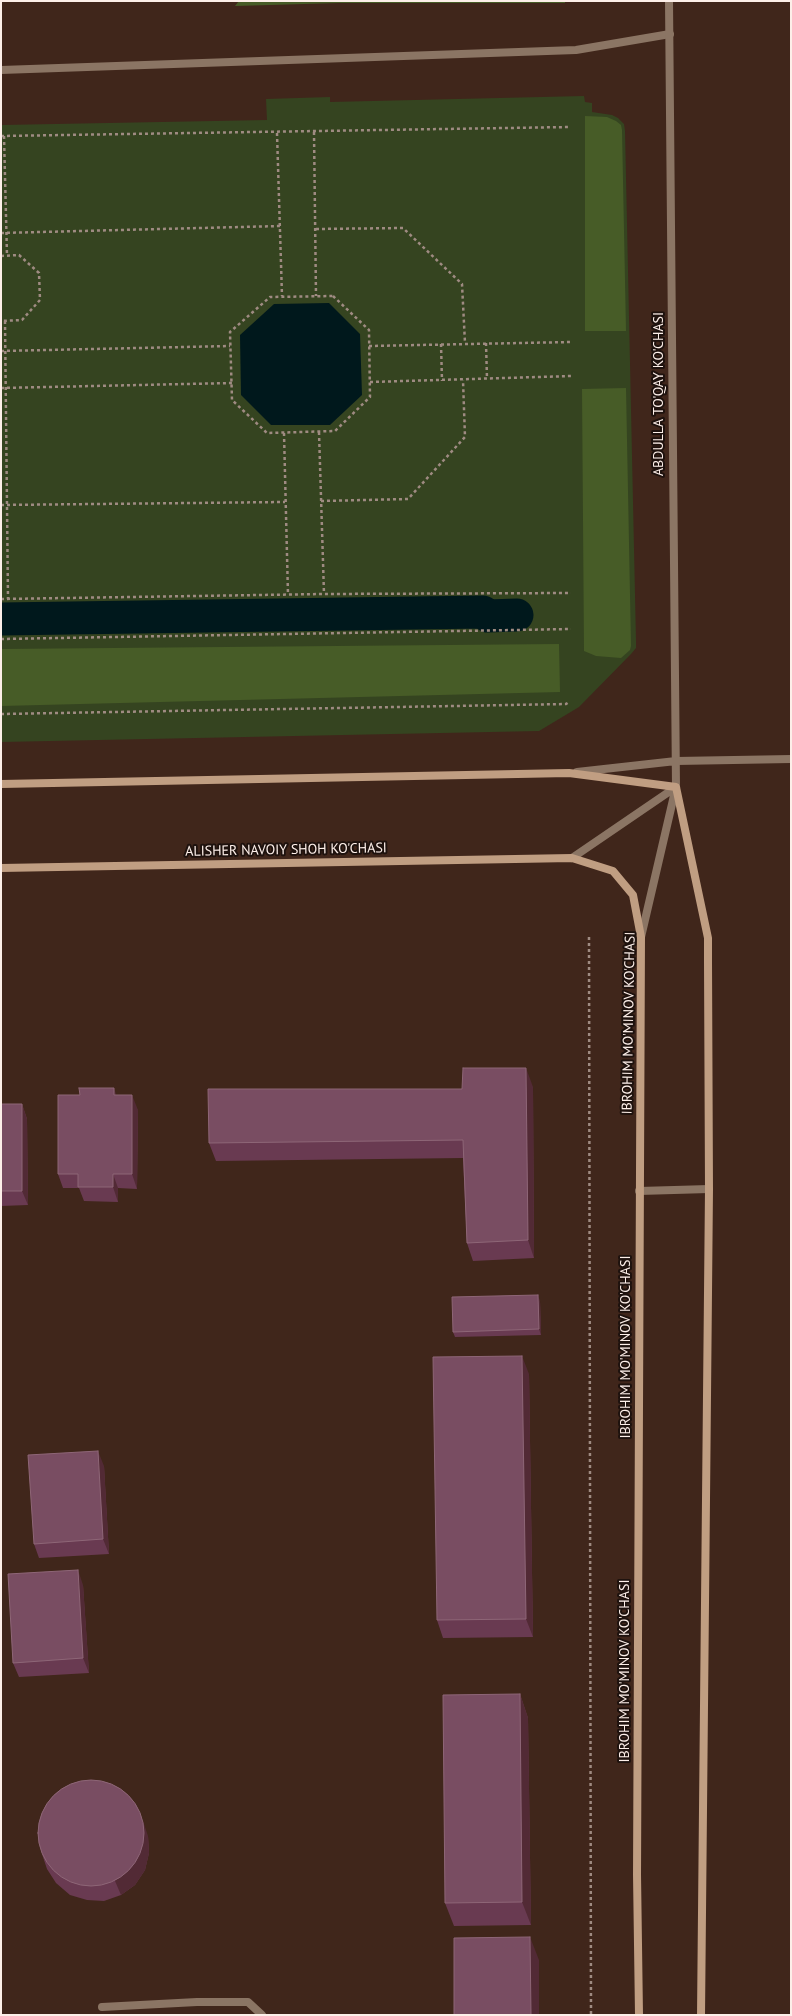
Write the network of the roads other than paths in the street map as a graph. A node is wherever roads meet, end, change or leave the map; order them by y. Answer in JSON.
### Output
{"nodes":[{"id":1,"x":669,"y":1,"type":"edge"},
{"id":2,"x":670,"y":34,"type":"junction"},
{"id":3,"x":1,"y":70,"type":"edge"},
{"id":4,"x":791,"y":759,"type":"edge"},
{"id":5,"x":676,"y":762,"type":"junction"},
{"id":6,"x":569,"y":773,"type":"junction"},
{"id":7,"x":1,"y":784,"type":"edge"},
{"id":8,"x":676,"y":787,"type":"junction"},
{"id":9,"x":572,"y":858,"type":"junction"},
{"id":10,"x":1,"y":868,"type":"edge"},
{"id":11,"x":641,"y":937,"type":"junction"},
{"id":12,"x":709,"y":1189,"type":"junction"},
{"id":13,"x":639,"y":1191,"type":"junction"},
{"id":14,"x":102,"y":2007,"type":"dead end"},
{"id":15,"x":262,"y":2015,"type":"edge"},
{"id":16,"x":639,"y":2015,"type":"edge"},
{"id":17,"x":701,"y":2015,"type":"edge"}],
"edges":[{"from":1,"to":2,"type":"street","name":"ABDULLA TO'QAY KO'CHASI"},
{"from":2,"to":3,"type":"street"},
{"from":2,"to":5,"type":"street","name":"ABDULLA TO'QAY KO'CHASI"},
{"from":4,"to":5,"type":"street"},
{"from":5,"to":6,"type":"street"},
{"from":5,"to":8,"type":"street","name":"ABDULLA TO'QAY KO'CHASI"},
{"from":6,"to":7,"type":"main road"},
{"from":6,"to":8,"type":"main road"},
{"from":8,"to":9,"type":"street"},
{"from":8,"to":11,"type":"street","name":"IBROHIM MO'MINOV KO'CHASI"},
{"from":8,"to":12,"type":"main road"},
{"from":9,"to":10,"type":"main road","name":"ALISHER NAVOIY SHOH KO'CHASI"},
{"from":9,"to":11,"type":"main road","name":"ALISHER NAVOIY SHOH KO'CHASI"},
{"from":11,"to":13,"type":"main road","name":"IBROHIM MO'MINOV KO'CHASI"},
{"from":12,"to":13,"type":"street"},
{"from":12,"to":17,"type":"main road"},
{"from":13,"to":16,"type":"main road","name":"IBROHIM MO'MINOV KO'CHASI"},
{"from":14,"to":15,"type":"street"}]}
